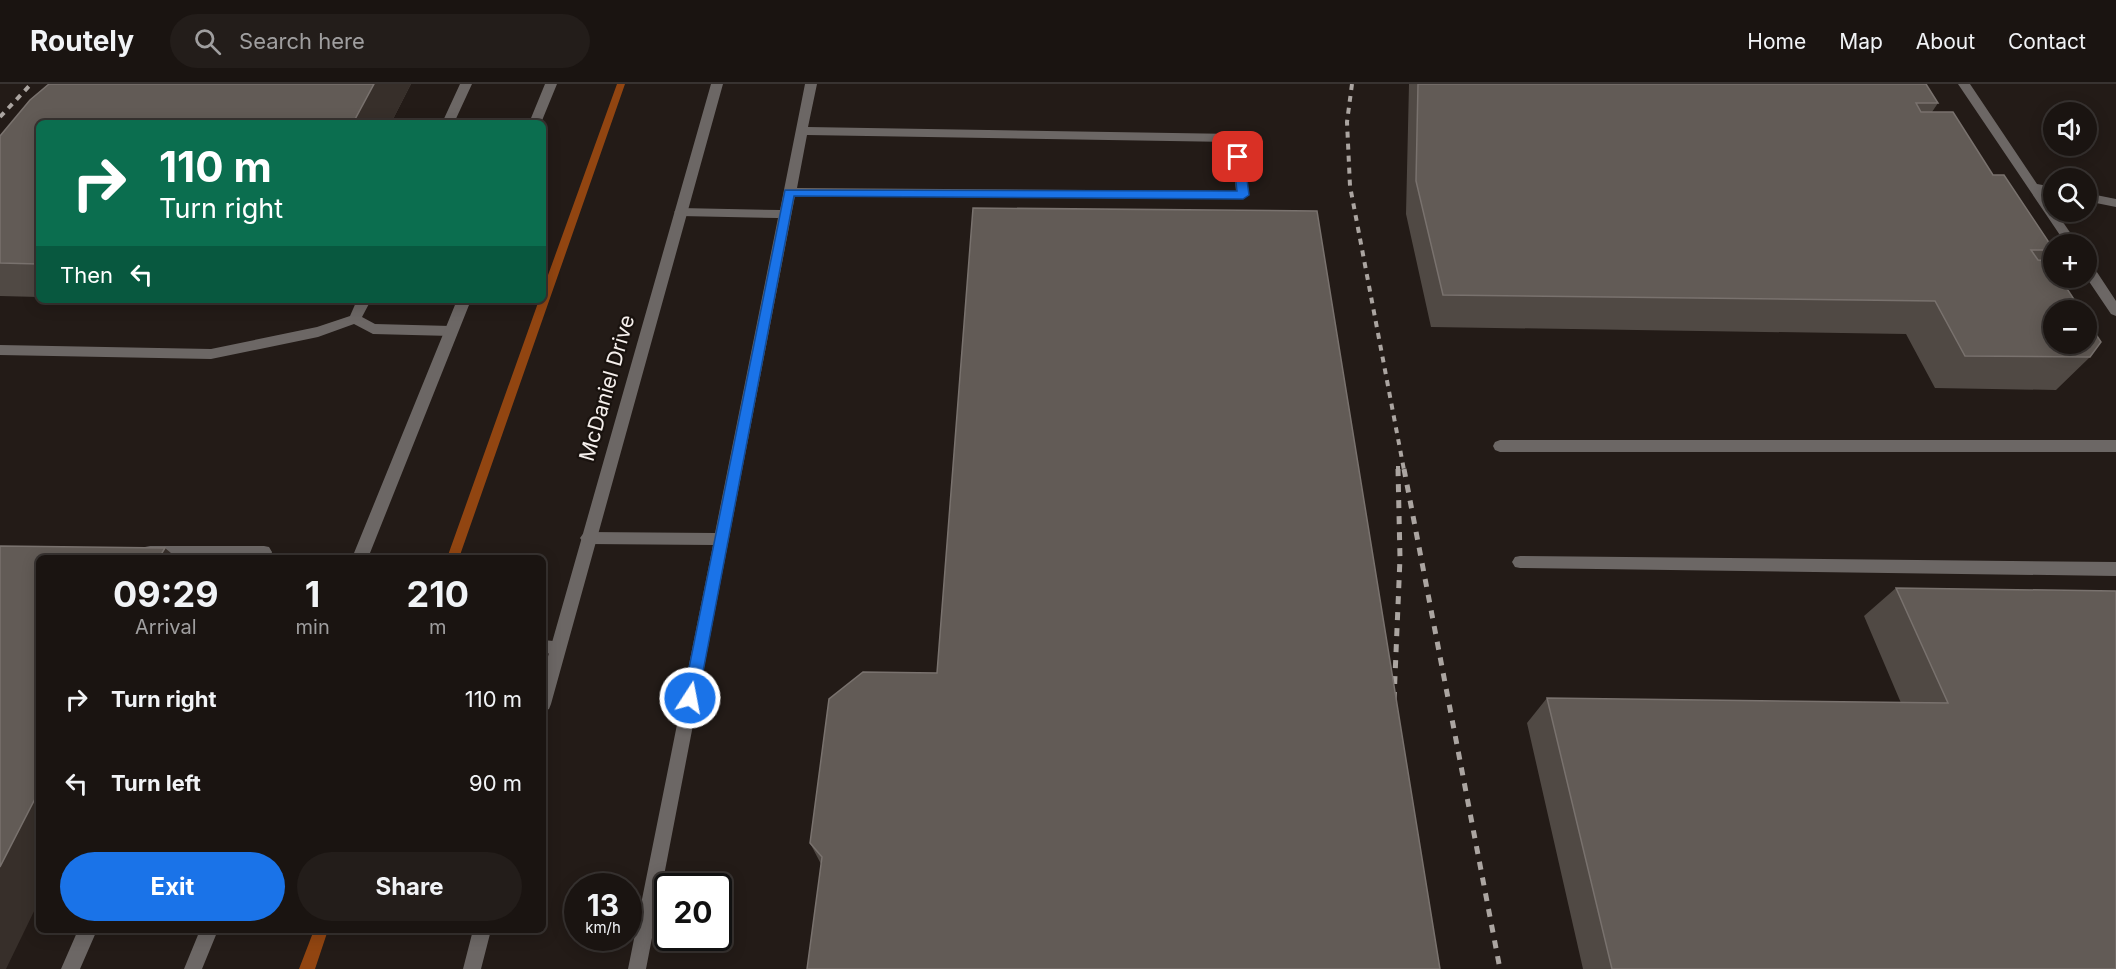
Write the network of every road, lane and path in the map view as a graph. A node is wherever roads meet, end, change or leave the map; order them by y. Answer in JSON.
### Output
{"nodes":[{"id":1,"x":466,"y":84,"type":"edge"},
{"id":2,"x":551,"y":84,"type":"edge"},
{"id":3,"x":717,"y":84,"type":"edge"},
{"id":4,"x":811,"y":84,"type":"edge"},
{"id":5,"x":1964,"y":84,"type":"edge"},
{"id":6,"x":449,"y":120,"type":"edge"},
{"id":7,"x":536,"y":120,"type":"edge"},
{"id":8,"x":802,"y":131,"type":"junction"},
{"id":9,"x":2034,"y":188,"type":"junction"},
{"id":10,"x":2043,"y":189,"type":"edge"},
{"id":11,"x":789,"y":192,"type":"junction"},
{"id":12,"x":2097,"y":199,"type":"edge"},
{"id":13,"x":2116,"y":203,"type":"edge"},
{"id":14,"x":680,"y":212,"type":"junction"},
{"id":15,"x":785,"y":214,"type":"junction"},
{"id":16,"x":2065,"y":234,"type":"edge"},
{"id":17,"x":2097,"y":282,"type":"edge"},
{"id":18,"x":363,"y":303,"type":"edge"},
{"id":19,"x":463,"y":303,"type":"edge"},
{"id":20,"x":2116,"y":311,"type":"edge"},
{"id":21,"x":355,"y":319,"type":"junction"},
{"id":22,"x":452,"y":331,"type":"junction"},
{"id":23,"x":0,"y":350,"type":"edge"},
{"id":24,"x":1500,"y":446,"type":"dead end"},
{"id":25,"x":2116,"y":446,"type":"edge"},
{"id":26,"x":588,"y":538,"type":"junction"},
{"id":27,"x":721,"y":539,"type":"junction"},
{"id":28,"x":138,"y":552,"type":"edge"},
{"id":29,"x":262,"y":555,"type":"edge"},
{"id":30,"x":361,"y":555,"type":"edge"},
{"id":31,"x":1520,"y":562,"type":"dead end"},
{"id":32,"x":2116,"y":569,"type":"edge"},
{"id":33,"x":551,"y":647,"type":"edge"},
{"id":34,"x":546,"y":683,"type":"edge"},
{"id":35,"x":87,"y":933,"type":"edge"},
{"id":36,"x":208,"y":933,"type":"edge"},
{"id":37,"x":481,"y":933,"type":"edge"},
{"id":38,"x":70,"y":969,"type":"edge"},
{"id":39,"x":193,"y":969,"type":"edge"},
{"id":40,"x":472,"y":969,"type":"edge"},
{"id":41,"x":637,"y":969,"type":"edge"}],
"edges":[{"from":1,"to":6,"type":"street"},
{"from":2,"to":7,"type":"street"},
{"from":3,"to":14,"type":"street","name":"McDaniel Drive"},
{"from":4,"to":8,"type":"street"},
{"from":5,"to":9,"type":"street"},
{"from":8,"to":11,"type":"street"},
{"from":8,"to":11,"type":"street"},
{"from":9,"to":10,"type":"street"},
{"from":9,"to":16,"type":"street"},
{"from":11,"to":15,"type":"street"},
{"from":12,"to":13,"type":"street"},
{"from":14,"to":15,"type":"street"},
{"from":14,"to":26,"type":"street","name":"McDaniel Drive"},
{"from":15,"to":27,"type":"street"},
{"from":17,"to":20,"type":"street"},
{"from":18,"to":21,"type":"street"},
{"from":19,"to":22,"type":"street"},
{"from":21,"to":22,"type":"street"},
{"from":21,"to":23,"type":"street"},
{"from":22,"to":30,"type":"street"},
{"from":24,"to":25,"type":"street"},
{"from":26,"to":27,"type":"street"},
{"from":26,"to":33,"type":"street","name":"McDaniel Drive"},
{"from":27,"to":41,"type":"street"},
{"from":28,"to":29,"type":"street"},
{"from":31,"to":32,"type":"street"},
{"from":33,"to":34,"type":"street","name":"McDaniel Drive"},
{"from":35,"to":38,"type":"street"},
{"from":36,"to":39,"type":"street"},
{"from":37,"to":40,"type":"street"}]}
